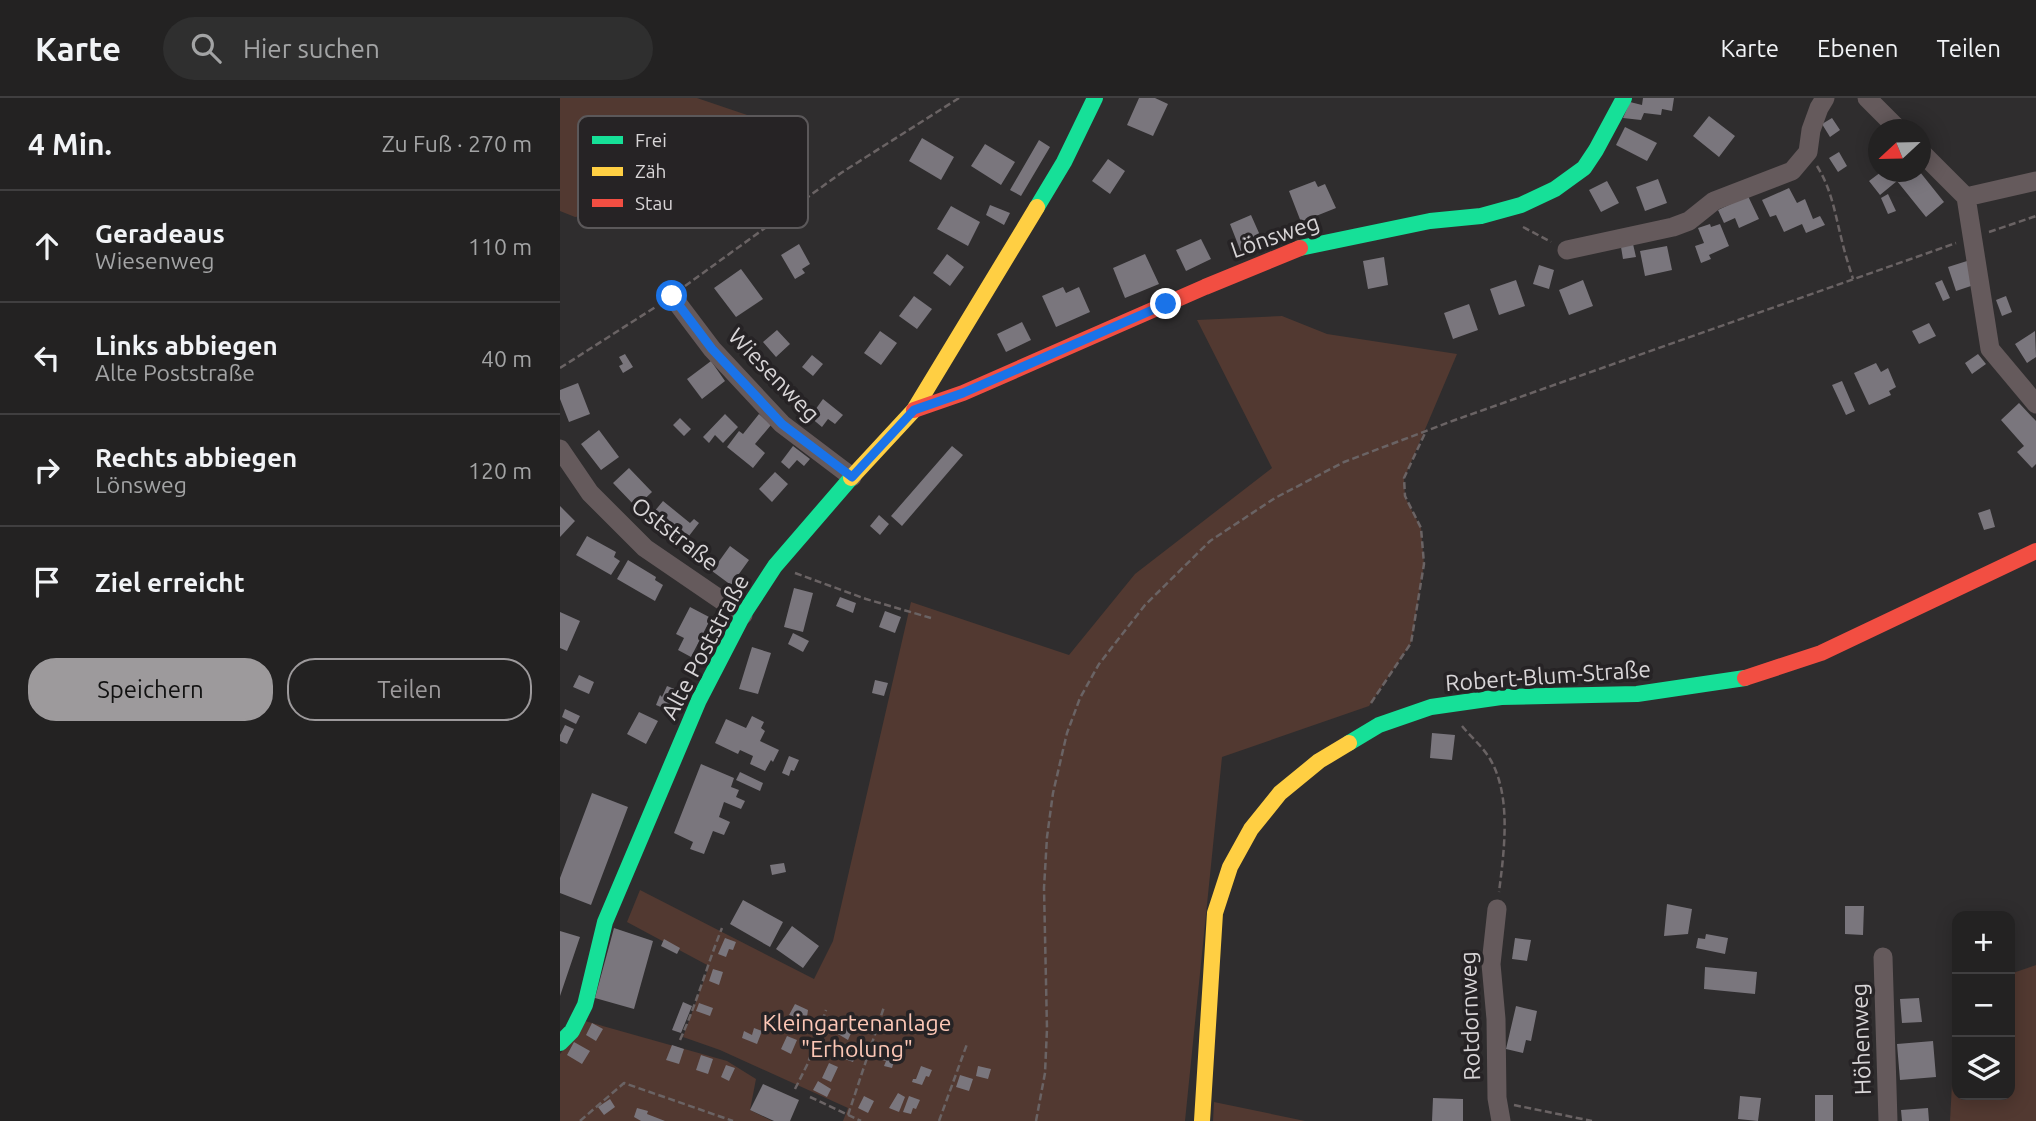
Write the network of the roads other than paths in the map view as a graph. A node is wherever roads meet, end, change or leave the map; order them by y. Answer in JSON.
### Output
{"nodes":[{"id":1,"x":1095,"y":98,"type":"edge"},
{"id":2,"x":1624,"y":98,"type":"edge"},
{"id":3,"x":1825,"y":98,"type":"edge"},
{"id":4,"x":1867,"y":98,"type":"edge"},
{"id":5,"x":1888,"y":119,"type":"edge"},
{"id":6,"x":1931,"y":162,"type":"edge"},
{"id":7,"x":2036,"y":181,"type":"edge"},
{"id":8,"x":1966,"y":197,"type":"junction"},
{"id":9,"x":1567,"y":250,"type":"road end"},
{"id":10,"x":672,"y":296,"type":"road end"},
{"id":11,"x":2036,"y":404,"type":"edge"},
{"id":12,"x":914,"y":410,"type":"junction"},
{"id":13,"x":560,"y":449,"type":"edge"},
{"id":14,"x":852,"y":477,"type":"junction"},
{"id":15,"x":2036,"y":551,"type":"edge"},
{"id":16,"x":743,"y":615,"type":"junction"},
{"id":17,"x":1497,"y":909,"type":"road end"},
{"id":18,"x":1883,"y":957,"type":"dead end"},
{"id":19,"x":560,"y":1043,"type":"edge"},
{"id":20,"x":1499,"y":1111,"type":"edge"},
{"id":21,"x":1202,"y":1121,"type":"edge"},
{"id":22,"x":1888,"y":1121,"type":"edge"}],
"edges":[{"from":1,"to":12,"type":"street","name":"Alte Poststraße"},
{"from":2,"to":12,"type":"street","name":"Lönsweg"},
{"from":3,"to":9,"type":"street"},
{"from":4,"to":5,"type":"street"},
{"from":6,"to":8,"type":"street"},
{"from":7,"to":8,"type":"street"},
{"from":8,"to":11,"type":"street"},
{"from":10,"to":14,"type":"street","name":"Wiesenweg"},
{"from":12,"to":14,"type":"street","name":"Alte Poststraße"},
{"from":13,"to":16,"type":"street","name":"Oststraße"},
{"from":14,"to":16,"type":"street","name":"Alte Poststraße"},
{"from":15,"to":21,"type":"street","name":"Robert-Blum-Straße"},
{"from":16,"to":19,"type":"street","name":"Alte Poststraße"},
{"from":17,"to":20,"type":"street","name":"Rotdornweg"},
{"from":18,"to":22,"type":"street","name":"Höhenweg"}]}
